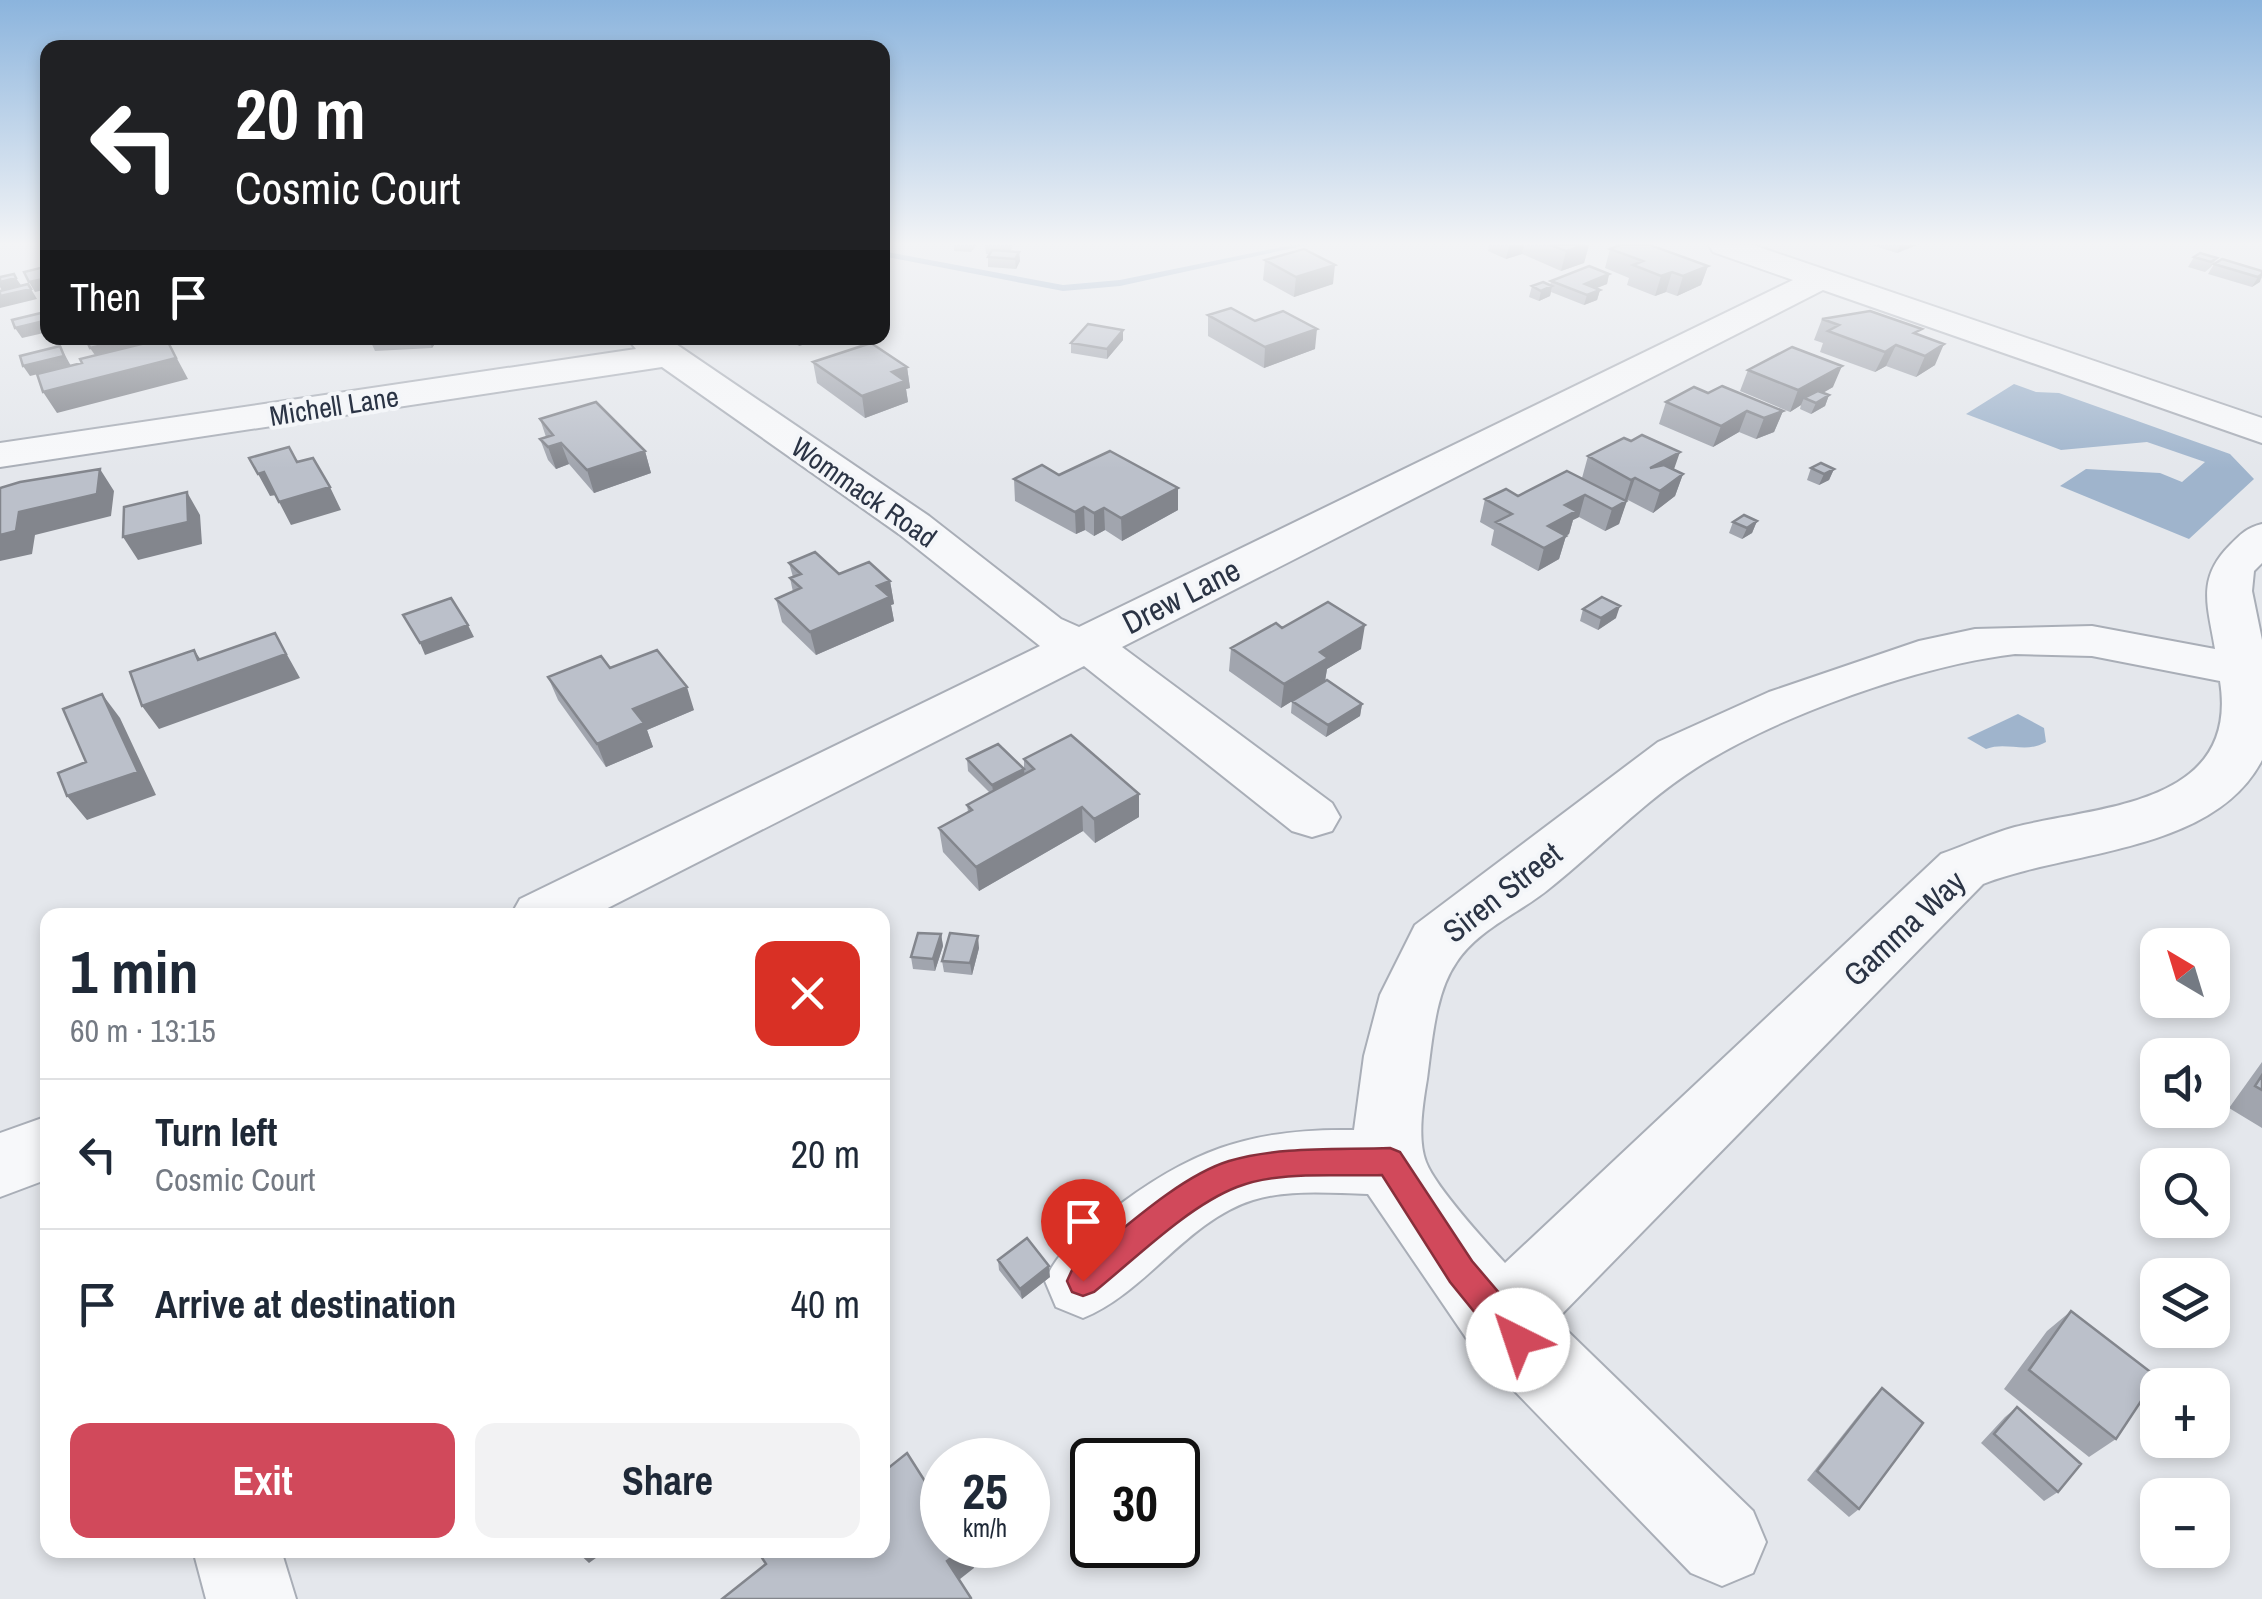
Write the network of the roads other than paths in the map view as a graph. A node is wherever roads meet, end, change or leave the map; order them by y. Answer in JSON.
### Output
{"nodes":[{"id":1,"x":1738,"y":320,"type":"edge"},
{"id":2,"x":1942,"y":320,"type":"edge"},
{"id":3,"x":656,"y":346,"type":"edge"},
{"id":4,"x":2262,"y":431,"type":"edge"},
{"id":5,"x":0,"y":455,"type":"edge"},
{"id":6,"x":2262,"y":537,"type":"edge"},
{"id":7,"x":1083,"y":646,"type":"junction"},
{"id":8,"x":2246,"y":672,"type":"junction"},
{"id":9,"x":1312,"y":817,"type":"dead end"},
{"id":10,"x":555,"y":908,"type":"edge"},
{"id":11,"x":40,"y":1150,"type":"edge"},
{"id":12,"x":1390,"y":1162,"type":"junction"},
{"id":13,"x":0,"y":1164,"type":"edge"},
{"id":14,"x":1083,"y":1281,"type":"dead end"},
{"id":15,"x":1500,"y":1321,"type":"junction"},
{"id":16,"x":1722,"y":1542,"type":"dead end"},
{"id":17,"x":239,"y":1558,"type":"edge"},
{"id":18,"x":251,"y":1599,"type":"edge"}],
"edges":[{"from":1,"to":7,"type":"street","name":"Drew Lane"},
{"from":2,"to":4,"type":"street"},
{"from":3,"to":5,"type":"street","name":"Michell Lane"},
{"from":3,"to":7,"type":"street","name":"Wommack Road"},
{"from":6,"to":8,"type":"street","name":"Gamma Way"},
{"from":7,"to":9,"type":"street","name":"Wommack Road"},
{"from":7,"to":10,"type":"street","name":"Drew Lane"},
{"from":8,"to":12,"type":"street","name":"Siren Street"},
{"from":8,"to":15,"type":"street","name":"Gamma Way"},
{"from":11,"to":13,"type":"street"},
{"from":12,"to":14,"type":"street"},
{"from":12,"to":15,"type":"street"},
{"from":15,"to":16,"type":"street"},
{"from":17,"to":18,"type":"street"}]}
